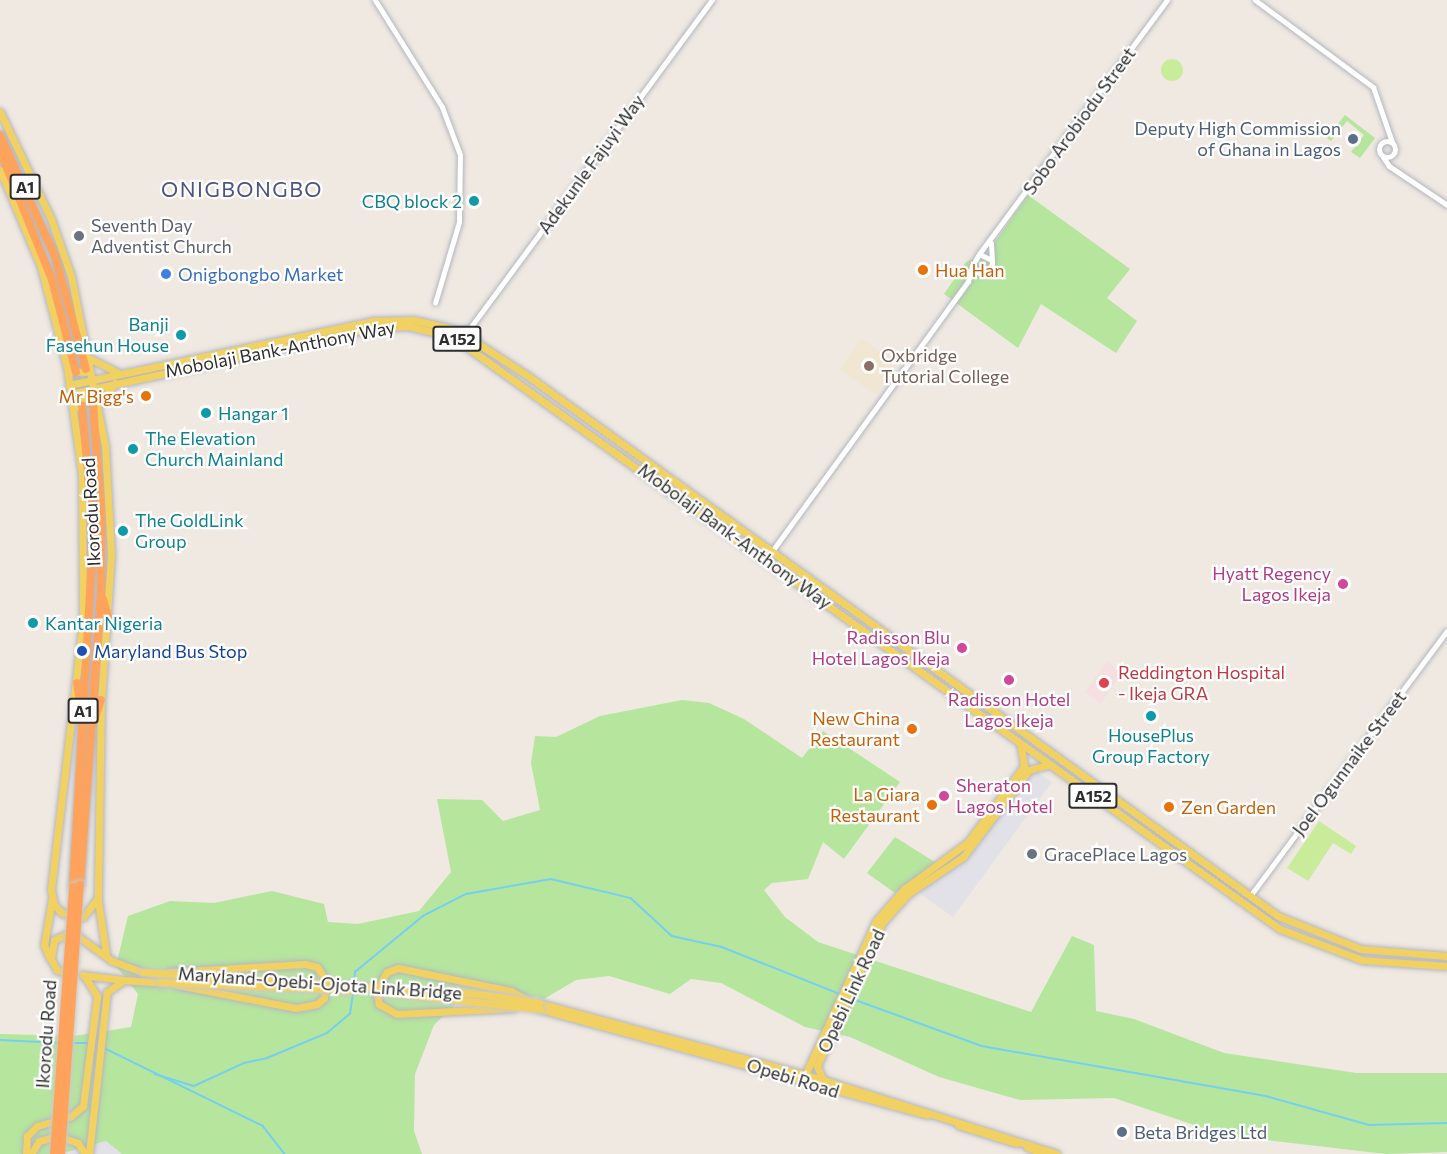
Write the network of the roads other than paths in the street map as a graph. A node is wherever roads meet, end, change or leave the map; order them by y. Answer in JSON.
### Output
{"nodes":[{"id":1,"x":375,"y":0,"type":"edge"},
{"id":2,"x":712,"y":0,"type":"edge"},
{"id":3,"x":1167,"y":0,"type":"edge"},
{"id":4,"x":1255,"y":0,"type":"edge"},
{"id":5,"x":0,"y":112,"type":"edge"},
{"id":6,"x":1386,"y":127,"type":"junction"},
{"id":7,"x":0,"y":135,"type":"edge"},
{"id":8,"x":1392,"y":142,"type":"junction"},
{"id":9,"x":1380,"y":145,"type":"junction"},
{"id":10,"x":0,"y":151,"type":"edge"},
{"id":11,"x":1391,"y":156,"type":"junction"},
{"id":12,"x":1383,"y":157,"type":"junction"},
{"id":13,"x":1394,"y":168,"type":"junction"},
{"id":14,"x":0,"y":170,"type":"edge"},
{"id":15,"x":1447,"y":205,"type":"edge"},
{"id":16,"x":992,"y":242,"type":"junction"},
{"id":17,"x":979,"y":254,"type":"junction"},
{"id":18,"x":992,"y":260,"type":"junction"},
{"id":19,"x":972,"y":267,"type":"junction"},
{"id":20,"x":982,"y":274,"type":"junction"},
{"id":21,"x":968,"y":281,"type":"junction"},
{"id":22,"x":435,"y":303,"type":"dead end"},
{"id":23,"x":470,"y":327,"type":"junction"},
{"id":24,"x":456,"y":330,"type":"junction"},
{"id":25,"x":321,"y":334,"type":"junction"},
{"id":26,"x":478,"y":341,"type":"junction"},
{"id":27,"x":91,"y":359,"type":"junction"},
{"id":28,"x":67,"y":367,"type":"junction"},
{"id":29,"x":87,"y":369,"type":"tunnel mouth"},
{"id":30,"x":76,"y":372,"type":"tunnel mouth"},
{"id":31,"x":120,"y":373,"type":"junction"},
{"id":32,"x":528,"y":376,"type":"junction"},
{"id":33,"x":117,"y":382,"type":"junction"},
{"id":34,"x":95,"y":383,"type":"junction"},
{"id":35,"x":523,"y":383,"type":"junction"},
{"id":36,"x":69,"y":385,"type":"junction"},
{"id":37,"x":70,"y":394,"type":"junction"},
{"id":38,"x":95,"y":403,"type":"junction"},
{"id":39,"x":78,"y":407,"type":"junction"},
{"id":40,"x":772,"y":552,"type":"junction"},
{"id":41,"x":767,"y":558,"type":"junction"},
{"id":42,"x":101,"y":591,"type":"junction"},
{"id":43,"x":91,"y":603,"type":"junction"},
{"id":44,"x":108,"y":616,"type":"junction"},
{"id":45,"x":83,"y":621,"type":"junction"},
{"id":46,"x":1447,"y":631,"type":"edge"},
{"id":47,"x":946,"y":678,"type":"junction"},
{"id":48,"x":77,"y":683,"type":"junction"},
{"id":49,"x":940,"y":687,"type":"junction"},
{"id":50,"x":962,"y":690,"type":"junction"},
{"id":51,"x":955,"y":699,"type":"junction"},
{"id":52,"x":101,"y":700,"type":"junction"},
{"id":53,"x":82,"y":717,"type":"junction"},
{"id":54,"x":91,"y":732,"type":"junction"},
{"id":55,"x":1018,"y":743,"type":"junction"},
{"id":56,"x":1052,"y":767,"type":"junction"},
{"id":57,"x":77,"y":886,"type":"junction"},
{"id":58,"x":1251,"y":896,"type":"junction"},
{"id":59,"x":52,"y":899,"type":"junction"},
{"id":60,"x":98,"y":899,"type":"junction"},
{"id":61,"x":873,"y":934,"type":"junction"},
{"id":62,"x":106,"y":954,"type":"junction"},
{"id":63,"x":1447,"y":956,"type":"edge"},
{"id":64,"x":51,"y":961,"type":"junction"},
{"id":65,"x":1447,"y":966,"type":"edge"},
{"id":66,"x":163,"y":972,"type":"junction"},
{"id":67,"x":84,"y":975,"type":"junction"},
{"id":68,"x":124,"y":980,"type":"junction"},
{"id":69,"x":160,"y":982,"type":"junction"},
{"id":70,"x":529,"y":1004,"type":"junction"},
{"id":71,"x":540,"y":1006,"type":"junction"},
{"id":72,"x":818,"y":1058,"type":"junction"},
{"id":73,"x":805,"y":1075,"type":"junction"},
{"id":74,"x":824,"y":1080,"type":"junction"},
{"id":75,"x":895,"y":1104,"type":"junction"},
{"id":76,"x":26,"y":1154,"type":"edge"},
{"id":77,"x":31,"y":1154,"type":"edge"},
{"id":78,"x":54,"y":1154,"type":"edge"},
{"id":79,"x":61,"y":1154,"type":"edge"},
{"id":80,"x":87,"y":1154,"type":"edge"},
{"id":81,"x":1044,"y":1154,"type":"edge"},
{"id":82,"x":1057,"y":1154,"type":"edge"}],
"edges":[{"from":1,"to":22,"type":"street"},
{"from":2,"to":23,"type":"street","name":"Adekunle Fajuyi Way"},
{"from":3,"to":16,"type":"street","name":"Sobo Arobiodu Street"},
{"from":4,"to":6,"type":"street"},
{"from":5,"to":27,"type":"main road","name":"Ikorodu Road"},
{"from":6,"to":8,"type":"street"},
{"from":6,"to":9,"type":"street"},
{"from":7,"to":29,"type":"highway","number":"A1"},
{"from":8,"to":9,"type":"street"},
{"from":8,"to":11,"type":"street"},
{"from":9,"to":12,"type":"street"},
{"from":10,"to":30,"type":"highway","number":"A1"},
{"from":11,"to":12,"type":"street"},
{"from":11,"to":13,"type":"street"},
{"from":12,"to":13,"type":"street"},
{"from":13,"to":15,"type":"street"},
{"from":14,"to":28,"type":"main road","name":"Ikorodu Road"},
{"from":16,"to":17,"type":"street","name":"Sobo Arobiodu Street"},
{"from":16,"to":18,"type":"street"},
{"from":17,"to":18,"type":"street"},
{"from":17,"to":19,"type":"street","name":"Sobo Arobiodu Street"},
{"from":18,"to":20,"type":"street"},
{"from":19,"to":20,"type":"street"},
{"from":19,"to":21,"type":"street"},
{"from":20,"to":21,"type":"street"},
{"from":21,"to":40,"type":"street"},
{"from":23,"to":24,"type":"street"},
{"from":23,"to":26,"type":"street"},
{"from":24,"to":25,"type":"main road","name":"Mobolaji Bank-Anthony Way","number":"A152"},
{"from":24,"to":26,"type":"main road","name":"Mobolaji Bank-Anthony Way","number":"A152"},
{"from":25,"to":31,"type":"main road","name":"Mobolaji Bank-Anthony Way","number":"A152"},
{"from":25,"to":33,"type":"main road","name":"Mobolaji Bank-Anthony Way","number":"A152"},
{"from":25,"to":35,"type":"main road","name":"Mobolaji Bank-Anthony Way","number":"A152"},
{"from":26,"to":32,"type":"main road","name":"Mobolaji Bank-Anthony Way","number":"A152"},
{"from":27,"to":28,"type":"main road"},
{"from":27,"to":31,"type":"main road"},
{"from":27,"to":34,"type":"main road","name":"Ikorodu Road"},
{"from":28,"to":36,"type":"main road","name":"Ikorodu Road"},
{"from":31,"to":34,"type":"main road","name":"Mobolaji Bank-Anthony Way","number":"A152"},
{"from":32,"to":35,"type":"main road"},
{"from":32,"to":40,"type":"main road","name":"Mobolaji Bank-Anthony Way","number":"A152"},
{"from":33,"to":34,"type":"main road","name":"Mobolaji Bank-Anthony Way","number":"A152"},
{"from":33,"to":38,"type":"main road"},
{"from":34,"to":36,"type":"main road","name":"Mobolaji Bank-Anthony Way","number":"A152"},
{"from":34,"to":37,"type":"main road","name":"Mobolaji Bank-Anthony Way","number":"A152"},
{"from":34,"to":38,"type":"main road","name":"Ikorodu Road"},
{"from":35,"to":41,"type":"main road","name":"Mobolaji Bank-Anthony Way","number":"A152"},
{"from":36,"to":37,"type":"main road","name":"Ikorodu Road"},
{"from":37,"to":39,"type":"main road","name":"Ikorodu Road"},
{"from":38,"to":39,"type":"main road"},
{"from":38,"to":42,"type":"highway","name":"Ikorodu Road","number":"A1"},
{"from":38,"to":44,"type":"main road","name":"Ikorodu Road"},
{"from":39,"to":43,"type":"highway","name":"Ikorodu Road","number":"A1"},
{"from":39,"to":45,"type":"main road","name":"Ikorodu Road"},
{"from":40,"to":41,"type":"street"},
{"from":40,"to":47,"type":"main road","name":"Mobolaji Bank-Anthony Way","number":"A152"},
{"from":41,"to":49,"type":"main road","name":"Mobolaji Bank-Anthony Way","number":"A152"},
{"from":42,"to":44,"type":"highway"},
{"from":42,"to":54,"type":"highway","name":"Ikorodu Road","number":"A1"},
{"from":43,"to":45,"type":"highway"},
{"from":43,"to":53,"type":"highway","name":"Ikorodu Road","number":"A1"},
{"from":44,"to":52,"type":"main road","name":"Ikorodu Road"},
{"from":45,"to":48,"type":"main road","name":"Ikorodu Road"},
{"from":46,"to":58,"type":"street","name":"Joel Ogunnaike Street"},
{"from":47,"to":49,"type":"main road"},
{"from":47,"to":50,"type":"main road","name":"Mobolaji Bank-Anthony Way","number":"A152"},
{"from":48,"to":53,"type":"highway"},
{"from":48,"to":59,"type":"main road","name":"Ikorodu Road"},
{"from":49,"to":51,"type":"main road","name":"Mobolaji Bank-Anthony Way","number":"A152"},
{"from":50,"to":51,"type":"main road"},
{"from":50,"to":58,"type":"main road","name":"Mobolaji Bank-Anthony Way","number":"A152"},
{"from":51,"to":55,"type":"main road","name":"Mobolaji Bank-Anthony Way","number":"A152"},
{"from":52,"to":54,"type":"highway"},
{"from":52,"to":60,"type":"main road","name":"Ikorodu Road"},
{"from":53,"to":57,"type":"highway","name":"Ikorodu Road","number":"A1"},
{"from":54,"to":57,"type":"highway","name":"Ikorodu Road","number":"A1"},
{"from":55,"to":56,"type":"main road","name":"Mobolaji Bank-Anthony Way","number":"A152"},
{"from":55,"to":61,"type":"main road","name":"Opebi Link Road"},
{"from":56,"to":61,"type":"main road","name":"Opebi Link Road"},
{"from":56,"to":65,"type":"main road","name":"Mobolaji Bank-Anthony Way","number":"A152"},
{"from":57,"to":78,"type":"highway","name":"Ikorodu Road","number":"A1","bridge":true},
{"from":57,"to":79,"type":"highway","name":"Ikorodu Road","number":"A1","bridge":true},
{"from":58,"to":63,"type":"main road","name":"Mobolaji Bank-Anthony Way","number":"A152"},
{"from":59,"to":60,"type":"main road"},
{"from":59,"to":64,"type":"main road","name":"Ikorodu Road"},
{"from":60,"to":62,"type":"main road"},
{"from":61,"to":72,"type":"main road","name":"Opebi Link Road"},
{"from":62,"to":64,"type":"main road","name":"Maryland-Opebi-Ojota Link Bridge"},
{"from":62,"to":66,"type":"main road","name":"Maryland-Opebi-Ojota Link Bridge","bridge":true},
{"from":64,"to":67,"type":"main road","name":"Maryland-Opebi-Ojota Link Bridge"},
{"from":66,"to":69,"type":"main road","bridge":true},
{"from":66,"to":70,"type":"main road","name":"Maryland-Opebi-Ojota Link Bridge","bridge":true},
{"from":67,"to":68,"type":"main road","name":"Maryland-Opebi-Ojota Link Bridge"},
{"from":67,"to":76,"type":"main road","bridge":true},
{"from":68,"to":69,"type":"main road","name":"Maryland-Opebi-Ojota Link Bridge"},
{"from":68,"to":80,"type":"main road","name":"Maryland-Opebi-Ojota Link Bridge"},
{"from":69,"to":70,"type":"main road","name":"Maryland-Opebi-Ojota Link Bridge","bridge":true},
{"from":70,"to":70,"type":"main road","bridge":true},
{"from":70,"to":71,"type":"main road","name":"Maryland-Opebi-Ojota Link Bridge","bridge":true},
{"from":71,"to":73,"type":"main road","name":"Opebi Road"},
{"from":71,"to":75,"type":"main road","name":"Opebi Road"},
{"from":72,"to":73,"type":"main road","name":"Opebi Link Road"},
{"from":72,"to":74,"type":"main road","name":"Opebi Link Road"},
{"from":73,"to":74,"type":"main road","name":"Opebi Road"},
{"from":74,"to":75,"type":"main road","name":"Opebi Road"},
{"from":75,"to":81,"type":"main road","name":"Opebi Road"},
{"from":75,"to":82,"type":"main road","name":"Opebi Road"},
{"from":77,"to":80,"type":"main road","name":"Maryland-Opebi-Ojota Link Bridge","bridge":true}]}
